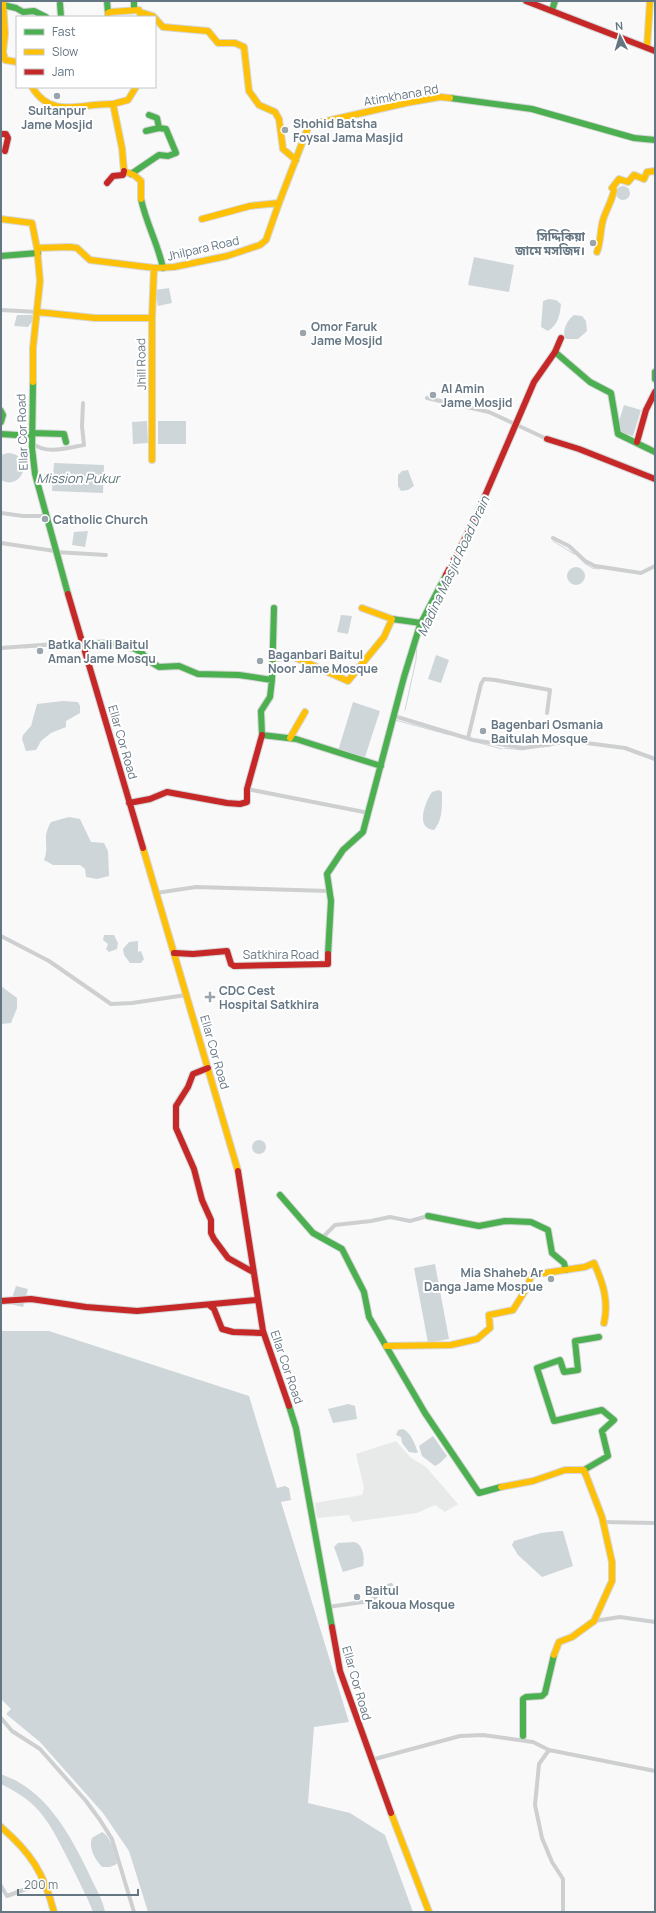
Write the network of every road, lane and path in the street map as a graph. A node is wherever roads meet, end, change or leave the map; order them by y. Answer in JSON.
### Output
{"nodes":[{"id":1,"x":107,"y":1,"type":"edge"},
{"id":2,"x":134,"y":1,"type":"edge"},
{"id":3,"x":526,"y":1,"type":"edge"},
{"id":4,"x":555,"y":1,"type":"edge"},
{"id":5,"x":650,"y":1,"type":"edge"},
{"id":6,"x":3,"y":3,"type":"edge"},
{"id":7,"x":60,"y":4,"type":"dead end"},
{"id":8,"x":552,"y":10,"type":"junction"},
{"id":9,"x":138,"y":13,"type":"edge"},
{"id":10,"x":108,"y":15,"type":"edge"},
{"id":11,"x":44,"y":16,"type":"edge"},
{"id":12,"x":61,"y":16,"type":"edge"},
{"id":13,"x":155,"y":16,"type":"edge"},
{"id":14,"x":156,"y":17,"type":"edge"},
{"id":15,"x":647,"y":47,"type":"junction"},
{"id":16,"x":655,"y":50,"type":"edge"},
{"id":17,"x":16,"y":62,"type":"edge"},
{"id":18,"x":32,"y":88,"type":"edge"},
{"id":19,"x":135,"y":88,"type":"edge"},
{"id":20,"x":113,"y":104,"type":"junction"},
{"id":21,"x":148,"y":115,"type":"dead end"},
{"id":22,"x":159,"y":128,"type":"junction"},
{"id":23,"x":146,"y":131,"type":"dead end"},
{"id":24,"x":1,"y":134,"type":"edge"},
{"id":25,"x":655,"y":140,"type":"edge"},
{"id":26,"x":5,"y":151,"type":"dead end"},
{"id":27,"x":296,"y":160,"type":"junction"},
{"id":28,"x":655,"y":171,"type":"edge"},
{"id":29,"x":128,"y":172,"type":"junction"},
{"id":30,"x":142,"y":181,"type":"dead end"},
{"id":31,"x":107,"y":183,"type":"dead end"},
{"id":32,"x":279,"y":202,"type":"junction"},
{"id":33,"x":146,"y":212,"type":"dead end"},
{"id":34,"x":1,"y":219,"type":"edge"},
{"id":35,"x":202,"y":219,"type":"dead end"},
{"id":36,"x":37,"y":251,"type":"junction"},
{"id":37,"x":597,"y":252,"type":"dead end"},
{"id":38,"x":1,"y":256,"type":"edge"},
{"id":39,"x":154,"y":268,"type":"junction"},
{"id":40,"x":163,"y":268,"type":"junction"},
{"id":41,"x":1,"y":310,"type":"edge"},
{"id":42,"x":38,"y":312,"type":"junction"},
{"id":43,"x":151,"y":318,"type":"junction"},
{"id":44,"x":562,"y":338,"type":"dead end"},
{"id":45,"x":555,"y":352,"type":"junction"},
{"id":46,"x":655,"y":372,"type":"edge"},
{"id":47,"x":655,"y":379,"type":"edge"},
{"id":48,"x":655,"y":392,"type":"edge"},
{"id":49,"x":427,"y":398,"type":"dead end"},
{"id":50,"x":83,"y":403,"type":"dead end"},
{"id":51,"x":1,"y":411,"type":"edge"},
{"id":52,"x":1,"y":422,"type":"edge"},
{"id":53,"x":517,"y":424,"type":"junction"},
{"id":54,"x":1,"y":434,"type":"edge"},
{"id":55,"x":32,"y":434,"type":"junction"},
{"id":56,"x":547,"y":440,"type":"joint"},
{"id":57,"x":32,"y":442,"type":"junction"},
{"id":58,"x":66,"y":442,"type":"dead end"},
{"id":59,"x":638,"y":442,"type":"junction"},
{"id":60,"x":655,"y":452,"type":"edge"},
{"id":61,"x":152,"y":460,"type":"dead end"},
{"id":62,"x":655,"y":479,"type":"edge"},
{"id":63,"x":1,"y":513,"type":"edge"},
{"id":64,"x":45,"y":516,"type":"junction"},
{"id":65,"x":552,"y":538,"type":"dead end"},
{"id":66,"x":1,"y":544,"type":"edge"},
{"id":67,"x":55,"y":551,"type":"junction"},
{"id":68,"x":106,"y":555,"type":"dead end"},
{"id":69,"x":655,"y":566,"type":"edge"},
{"id":70,"x":274,"y":608,"type":"dead end"},
{"id":71,"x":362,"y":608,"type":"dead end"},
{"id":72,"x":392,"y":619,"type":"junction"},
{"id":73,"x":421,"y":623,"type":"junction"},
{"id":74,"x":82,"y":644,"type":"junction"},
{"id":75,"x":1,"y":648,"type":"edge"},
{"id":76,"x":271,"y":658,"type":"junction"},
{"id":77,"x":272,"y":680,"type":"junction"},
{"id":78,"x":305,"y":712,"type":"dead end"},
{"id":79,"x":547,"y":713,"type":"dead end"},
{"id":80,"x":394,"y":716,"type":"junction"},
{"id":81,"x":262,"y":735,"type":"junction"},
{"id":82,"x":290,"y":738,"type":"junction"},
{"id":83,"x":468,"y":738,"type":"junction"},
{"id":84,"x":655,"y":759,"type":"edge"},
{"id":85,"x":381,"y":766,"type":"junction"},
{"id":86,"x":248,"y":789,"type":"junction"},
{"id":87,"x":129,"y":803,"type":"junction"},
{"id":88,"x":369,"y":814,"type":"junction"},
{"id":89,"x":329,"y":891,"type":"junction"},
{"id":90,"x":156,"y":893,"type":"junction"},
{"id":91,"x":1,"y":936,"type":"edge"},
{"id":92,"x":174,"y":953,"type":"junction"},
{"id":93,"x":186,"y":994,"type":"junction"},
{"id":94,"x":208,"y":1068,"type":"junction"},
{"id":95,"x":280,"y":1195,"type":"dead end"},
{"id":96,"x":428,"y":1216,"type":"joint"},
{"id":97,"x":322,"y":1238,"type":"junction"},
{"id":98,"x":566,"y":1270,"type":"junction"},
{"id":99,"x":253,"y":1272,"type":"junction"},
{"id":100,"x":257,"y":1300,"type":"junction"},
{"id":101,"x":1,"y":1301,"type":"edge"},
{"id":102,"x":209,"y":1305,"type":"junction"},
{"id":103,"x":604,"y":1323,"type":"dead end"},
{"id":104,"x":261,"y":1333,"type":"dead end"},
{"id":105,"x":599,"y":1337,"type":"dead end"},
{"id":106,"x":386,"y":1346,"type":"junction"},
{"id":107,"x":584,"y":1470,"type":"junction"},
{"id":108,"x":604,"y":1522,"type":"junction"},
{"id":109,"x":655,"y":1523,"type":"edge"},
{"id":110,"x":391,"y":1585,"type":"dead end"},
{"id":111,"x":328,"y":1607,"type":"junction"},
{"id":112,"x":594,"y":1622,"type":"junction"},
{"id":113,"x":655,"y":1622,"type":"edge"},
{"id":114,"x":1,"y":1718,"type":"edge"},
{"id":115,"x":523,"y":1736,"type":"dead end"},
{"id":116,"x":549,"y":1750,"type":"junction"},
{"id":117,"x":371,"y":1760,"type":"junction"},
{"id":118,"x":655,"y":1771,"type":"edge"},
{"id":119,"x":1,"y":1827,"type":"edge"},
{"id":120,"x":46,"y":1882,"type":"junction"},
{"id":121,"x":1,"y":1886,"type":"edge"},
{"id":122,"x":54,"y":1912,"type":"edge"},
{"id":123,"x":134,"y":1912,"type":"edge"},
{"id":124,"x":429,"y":1912,"type":"edge"},
{"id":125,"x":563,"y":1912,"type":"edge"}],
"edges":[{"from":1,"to":10,"type":"street"},
{"from":2,"to":9,"type":"street"},
{"from":3,"to":8,"type":"street"},
{"from":4,"to":8,"type":"street"},
{"from":5,"to":15,"type":"street"},
{"from":6,"to":11,"type":"street"},
{"from":6,"to":17,"type":"street"},
{"from":7,"to":12,"type":"street"},
{"from":8,"to":15,"type":"street"},
{"from":9,"to":10,"type":"street"},
{"from":9,"to":13,"type":"street"},
{"from":14,"to":27,"type":"street"},
{"from":15,"to":16,"type":"street"},
{"from":18,"to":20,"type":"street"},
{"from":19,"to":20,"type":"street"},
{"from":20,"to":29,"type":"street"},
{"from":21,"to":22,"type":"street"},
{"from":22,"to":23,"type":"street"},
{"from":22,"to":29,"type":"street"},
{"from":24,"to":26,"type":"street"},
{"from":25,"to":27,"type":"street","name":"Atimkhana Rd"},
{"from":27,"to":32,"type":"street","name":"Atimkhana Rd"},
{"from":28,"to":37,"type":"street"},
{"from":29,"to":31,"type":"street"},
{"from":29,"to":40,"type":"street"},
{"from":30,"to":33,"type":"street"},
{"from":32,"to":35,"type":"street"},
{"from":32,"to":40,"type":"street","name":"Jhilpara Road"},
{"from":34,"to":36,"type":"street","name":"Ellar Cor Road"},
{"from":36,"to":38,"type":"street","name":"Jhilpara Road"},
{"from":36,"to":39,"type":"street","name":"Jhilpara Road"},
{"from":36,"to":42,"type":"street","name":"Ellar Cor Road"},
{"from":39,"to":40,"type":"street","name":"Jhilpara Road"},
{"from":39,"to":43,"type":"street","name":"Jhill Road"},
{"from":41,"to":42,"type":"street"},
{"from":42,"to":43,"type":"street"},
{"from":42,"to":55,"type":"street","name":"Ellar Cor Road"},
{"from":43,"to":61,"type":"street","name":"Jhill Road"},
{"from":44,"to":45,"type":"street","name":"Satkhira Road"},
{"from":45,"to":53,"type":"street","name":"Satkhira Road"},
{"from":45,"to":59,"type":"street"},
{"from":46,"to":47,"type":"street"},
{"from":48,"to":59,"type":"street"},
{"from":49,"to":53,"type":"street"},
{"from":50,"to":57,"type":"street"},
{"from":51,"to":52,"type":"street"},
{"from":53,"to":56,"type":"street"},
{"from":53,"to":73,"type":"street","name":"Satkhira Road"},
{"from":54,"to":55,"type":"street"},
{"from":55,"to":57,"type":"street","name":"Ellar Cor Road"},
{"from":55,"to":58,"type":"street"},
{"from":56,"to":62,"type":"street"},
{"from":57,"to":64,"type":"street","name":"Ellar Cor Road"},
{"from":59,"to":60,"type":"street"},
{"from":63,"to":64,"type":"street"},
{"from":64,"to":67,"type":"street","name":"Ellar Cor Road"},
{"from":65,"to":69,"type":"street"},
{"from":66,"to":67,"type":"street"},
{"from":67,"to":68,"type":"street"},
{"from":67,"to":74,"type":"street","name":"Ellar Cor Road"},
{"from":70,"to":76,"type":"street"},
{"from":71,"to":72,"type":"street"},
{"from":72,"to":73,"type":"street"},
{"from":72,"to":76,"type":"street"},
{"from":73,"to":80,"type":"street","name":"Satkhira Road"},
{"from":74,"to":75,"type":"street"},
{"from":74,"to":77,"type":"street"},
{"from":74,"to":87,"type":"street","name":"Ellar Cor Road"},
{"from":76,"to":77,"type":"street"},
{"from":77,"to":81,"type":"street"},
{"from":78,"to":82,"type":"street"},
{"from":79,"to":83,"type":"street"},
{"from":80,"to":83,"type":"street"},
{"from":80,"to":85,"type":"street","name":"Satkhira Road"},
{"from":81,"to":82,"type":"street"},
{"from":81,"to":86,"type":"street"},
{"from":82,"to":85,"type":"street"},
{"from":83,"to":84,"type":"street"},
{"from":85,"to":88,"type":"street","name":"Satkhira Road"},
{"from":86,"to":87,"type":"street"},
{"from":86,"to":88,"type":"street"},
{"from":87,"to":90,"type":"street","name":"Ellar Cor Road"},
{"from":88,"to":89,"type":"street","name":"Satkhira Road"},
{"from":89,"to":90,"type":"street"},
{"from":89,"to":92,"type":"street","name":"Satkhira Road"},
{"from":90,"to":92,"type":"street","name":"Ellar Cor Road"},
{"from":91,"to":93,"type":"street"},
{"from":92,"to":93,"type":"street","name":"Ellar Cor Road"},
{"from":93,"to":94,"type":"street","name":"Ellar Cor Road"},
{"from":94,"to":99,"type":"street","name":"Ellar Cor Road"},
{"from":94,"to":99,"type":"street"},
{"from":95,"to":97,"type":"street"},
{"from":96,"to":97,"type":"street"},
{"from":96,"to":98,"type":"street"},
{"from":97,"to":106,"type":"street"},
{"from":98,"to":103,"type":"street"},
{"from":98,"to":106,"type":"street"},
{"from":99,"to":100,"type":"street","name":"Ellar Cor Road"},
{"from":100,"to":102,"type":"street"},
{"from":100,"to":111,"type":"street","name":"Ellar Cor Road"},
{"from":101,"to":102,"type":"street"},
{"from":102,"to":104,"type":"street"},
{"from":105,"to":107,"type":"street"},
{"from":106,"to":107,"type":"street"},
{"from":107,"to":108,"type":"street"},
{"from":108,"to":109,"type":"street"},
{"from":108,"to":112,"type":"street"},
{"from":110,"to":111,"type":"street"},
{"from":111,"to":117,"type":"street","name":"Ellar Cor Road"},
{"from":112,"to":113,"type":"street"},
{"from":112,"to":115,"type":"street"},
{"from":114,"to":123,"type":"street"},
{"from":116,"to":117,"type":"street"},
{"from":116,"to":118,"type":"street"},
{"from":116,"to":125,"type":"street"},
{"from":117,"to":124,"type":"street","name":"Ellar Cor Road"},
{"from":119,"to":120,"type":"street"},
{"from":120,"to":121,"type":"street"},
{"from":120,"to":122,"type":"street"}]}
